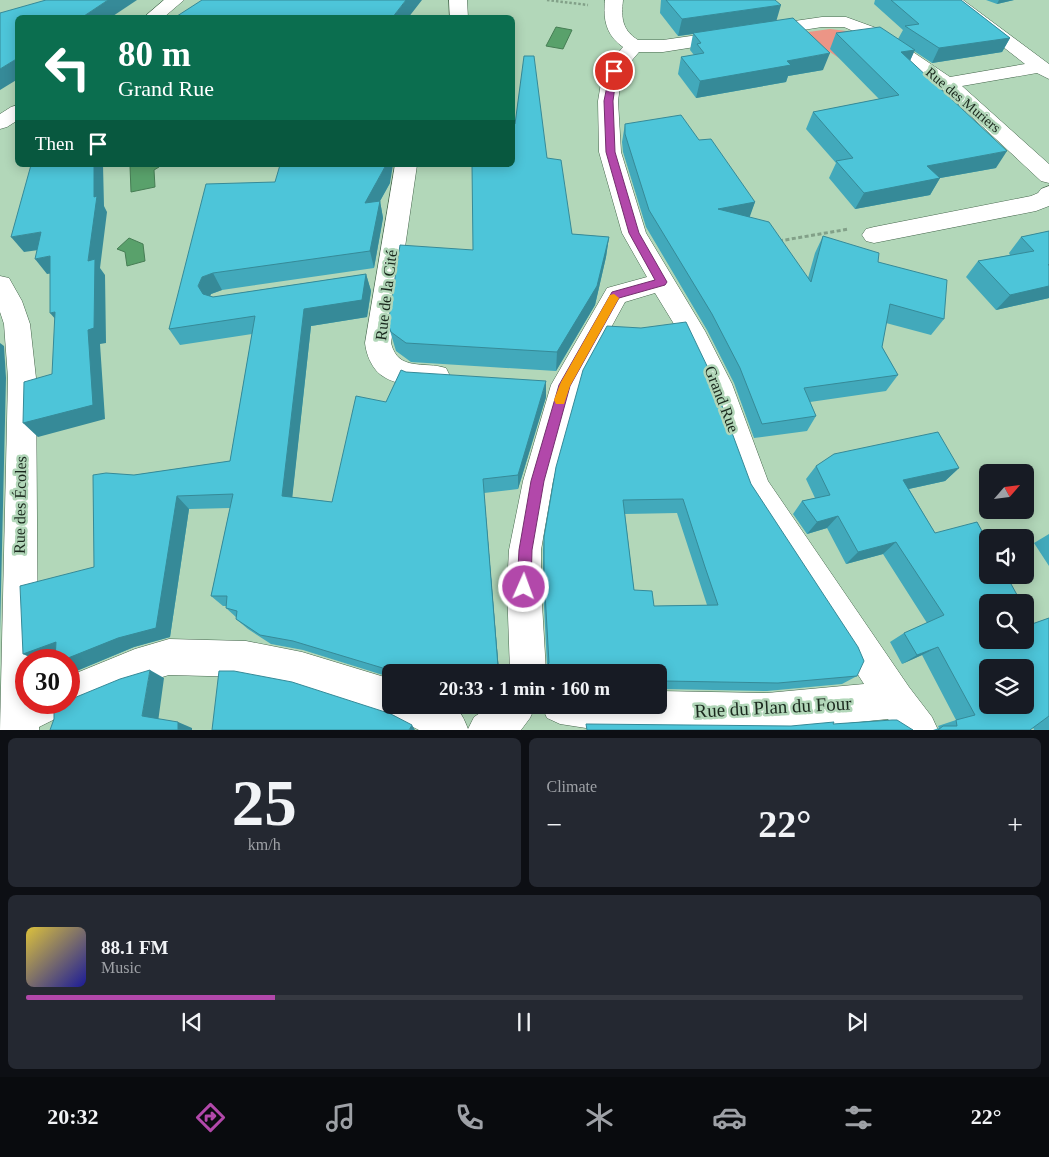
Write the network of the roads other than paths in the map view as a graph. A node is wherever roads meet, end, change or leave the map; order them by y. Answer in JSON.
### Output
{"nodes":[{"id":1,"x":175,"y":0,"type":"edge"},
{"id":2,"x":458,"y":0,"type":"edge"},
{"id":3,"x":952,"y":0,"type":"edge"},
{"id":4,"x":614,"y":4,"type":"edge"},
{"id":5,"x":155,"y":15,"type":"edge"},
{"id":6,"x":459,"y":15,"type":"edge"},
{"id":7,"x":634,"y":46,"type":"junction"},
{"id":8,"x":1049,"y":49,"type":"edge"},
{"id":9,"x":1038,"y":65,"type":"edge"},
{"id":10,"x":947,"y":83,"type":"junction"},
{"id":11,"x":15,"y":113,"type":"edge"},
{"id":12,"x":0,"y":123,"type":"edge"},
{"id":13,"x":406,"y":167,"type":"edge"},
{"id":14,"x":1049,"y":176,"type":"edge"},
{"id":15,"x":1049,"y":194,"type":"edge"},
{"id":16,"x":874,"y":235,"type":"road end"},
{"id":17,"x":387,"y":278,"type":"junction"},
{"id":18,"x":360,"y":282,"type":"edge"},
{"id":19,"x":662,"y":282,"type":"junction"},
{"id":20,"x":0,"y":286,"type":"edge"},
{"id":21,"x":458,"y":378,"type":"edge"},
{"id":22,"x":528,"y":664,"type":"edge"},
{"id":23,"x":80,"y":690,"type":"edge"},
{"id":24,"x":382,"y":695,"type":"edge"},
{"id":25,"x":896,"y":700,"type":"junction"},
{"id":26,"x":428,"y":714,"type":"edge"},
{"id":27,"x":638,"y":714,"type":"edge"},
{"id":28,"x":22,"y":719,"type":"edge"},
{"id":29,"x":712,"y":721,"type":"edge"},
{"id":30,"x":450,"y":730,"type":"edge"},
{"id":31,"x":919,"y":730,"type":"edge"}],
"edges":[{"from":1,"to":5,"type":"street"},
{"from":2,"to":6,"type":"street"},
{"from":3,"to":9,"type":"street"},
{"from":4,"to":7,"type":"street"},
{"from":7,"to":10,"type":"street","name":"Rue des Muriers"},
{"from":7,"to":19,"type":"street","name":"Grand Rue"},
{"from":8,"to":9,"type":"street"},
{"from":9,"to":10,"type":"street"},
{"from":10,"to":14,"type":"street","name":"Rue des Muriers"},
{"from":11,"to":12,"type":"street"},
{"from":13,"to":17,"type":"street","name":"Rue de la Cité"},
{"from":15,"to":16,"type":"street"},
{"from":17,"to":18,"type":"street"},
{"from":17,"to":21,"type":"street","name":"Rue de la Cité"},
{"from":19,"to":22,"type":"street"},
{"from":19,"to":25,"type":"street","name":"Grand Rue"},
{"from":20,"to":28,"type":"street","name":"Rue des Écoles"},
{"from":23,"to":24,"type":"street"},
{"from":25,"to":29,"type":"street","name":"Rue du Plan du Four"},
{"from":25,"to":31,"type":"street","name":"Grand Rue"},
{"from":26,"to":30,"type":"street"},
{"from":27,"to":29,"type":"street","name":"Rue du Plan du Four"}]}
